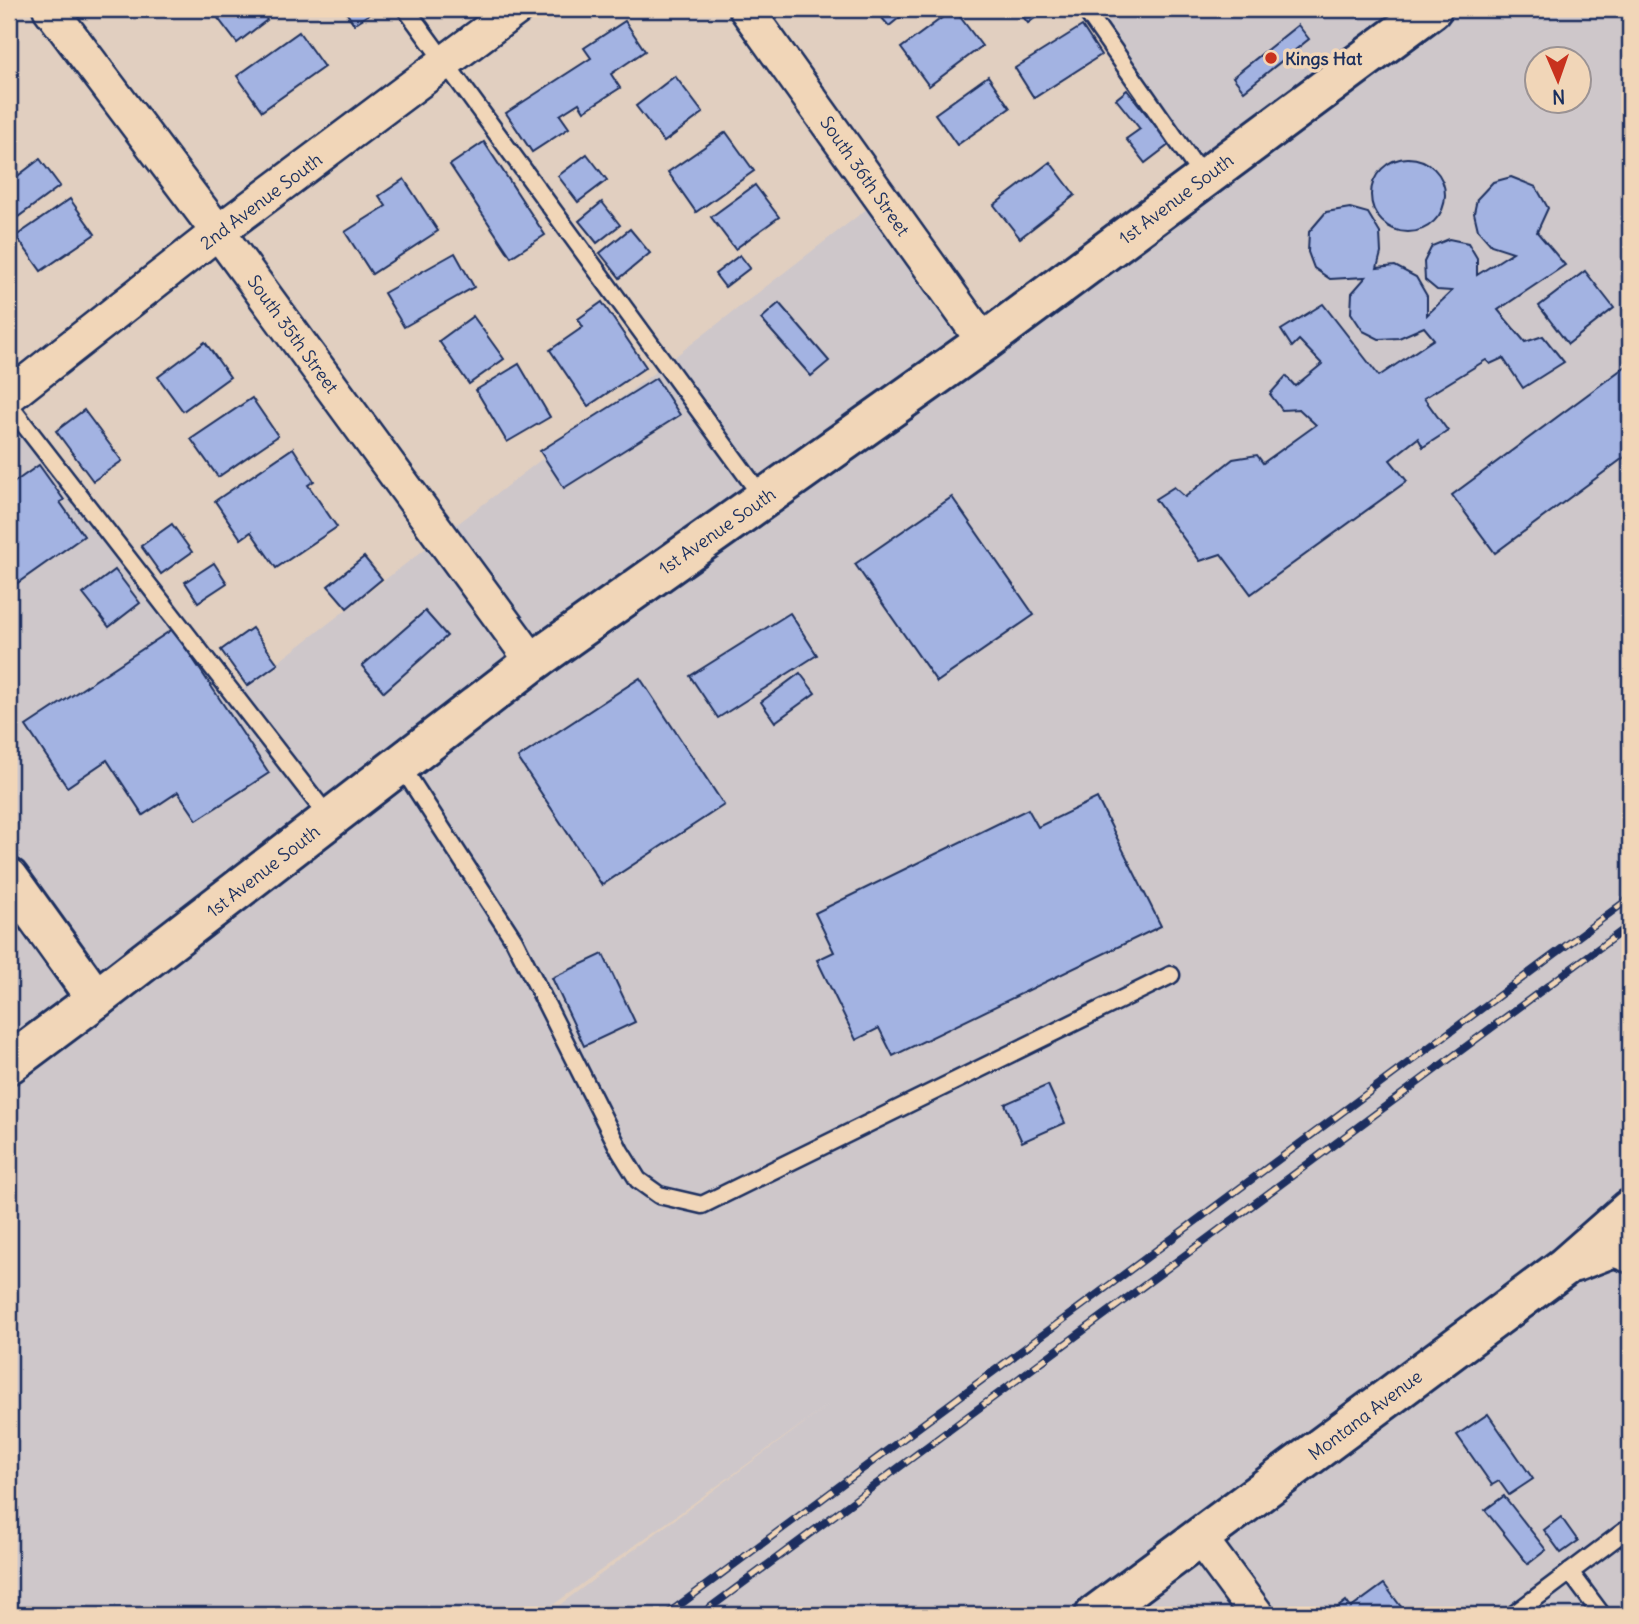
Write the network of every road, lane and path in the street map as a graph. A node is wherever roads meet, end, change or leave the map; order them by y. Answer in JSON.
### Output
{"nodes":[{"id":1,"x":50,"y":9,"type":"edge"},
{"id":2,"x":406,"y":9,"type":"edge"},
{"id":3,"x":516,"y":9,"type":"edge"},
{"id":4,"x":746,"y":9,"type":"edge"},
{"id":5,"x":1085,"y":9,"type":"edge"},
{"id":6,"x":1418,"y":13,"type":"edge"},
{"id":7,"x":446,"y":62,"type":"junction"},
{"id":8,"x":1204,"y":178,"type":"junction"},
{"id":9,"x":218,"y":232,"type":"junction"},
{"id":10,"x":984,"y":342,"type":"junction"},
{"id":11,"x":9,"y":396,"type":"edge"},
{"id":12,"x":9,"y":405,"type":"edge"},
{"id":13,"x":763,"y":498,"type":"junction"},
{"id":14,"x":533,"y":662,"type":"junction"},
{"id":15,"x":400,"y":764,"type":"junction"},
{"id":16,"x":330,"y":819,"type":"junction"},
{"id":17,"x":9,"y":878,"type":"edge"},
{"id":18,"x":1171,"y":975,"type":"dead end"},
{"id":19,"x":96,"y":999,"type":"junction"},
{"id":20,"x":9,"y":1064,"type":"edge"},
{"id":21,"x":1630,"y":1209,"type":"edge"},
{"id":22,"x":1630,"y":1252,"type":"edge"},
{"id":23,"x":1564,"y":1267,"type":"junction"},
{"id":24,"x":1630,"y":1527,"type":"edge"},
{"id":25,"x":1200,"y":1538,"type":"junction"},
{"id":26,"x":1570,"y":1572,"type":"junction"},
{"id":27,"x":1095,"y":1615,"type":"edge"},
{"id":28,"x":1257,"y":1615,"type":"edge"},
{"id":29,"x":1513,"y":1615,"type":"edge"},
{"id":30,"x":1602,"y":1615,"type":"edge"}],
"edges":[{"from":1,"to":9,"type":"street","name":"South 35th Street"},
{"from":2,"to":7,"type":"lane"},
{"from":3,"to":7,"type":"street","name":"2nd Avenue South"},
{"from":4,"to":10,"type":"street","name":"South 36th Street"},
{"from":5,"to":8,"type":"lane"},
{"from":6,"to":8,"type":"street","name":"1st Avenue South"},
{"from":7,"to":9,"type":"street","name":"2nd Avenue South"},
{"from":7,"to":13,"type":"lane"},
{"from":8,"to":10,"type":"street","name":"1st Avenue South"},
{"from":9,"to":11,"type":"street","name":"2nd Avenue South"},
{"from":9,"to":14,"type":"street","name":"South 35th Street"},
{"from":10,"to":13,"type":"street","name":"1st Avenue South"},
{"from":12,"to":16,"type":"lane"},
{"from":13,"to":14,"type":"street","name":"1st Avenue South"},
{"from":14,"to":15,"type":"street","name":"1st Avenue South"},
{"from":15,"to":16,"type":"street","name":"1st Avenue South"},
{"from":15,"to":18,"type":"lane"},
{"from":16,"to":19,"type":"street","name":"1st Avenue South"},
{"from":17,"to":19,"type":"street"},
{"from":19,"to":20,"type":"street","name":"1st Avenue South"},
{"from":21,"to":23,"type":"street","name":"Montana Avenue"},
{"from":22,"to":23,"type":"street"},
{"from":23,"to":25,"type":"street","name":"Montana Avenue"},
{"from":24,"to":26,"type":"lane"},
{"from":25,"to":27,"type":"street","name":"Montana Avenue"},
{"from":25,"to":28,"type":"street"},
{"from":26,"to":29,"type":"lane"},
{"from":26,"to":30,"type":"lane"}]}
